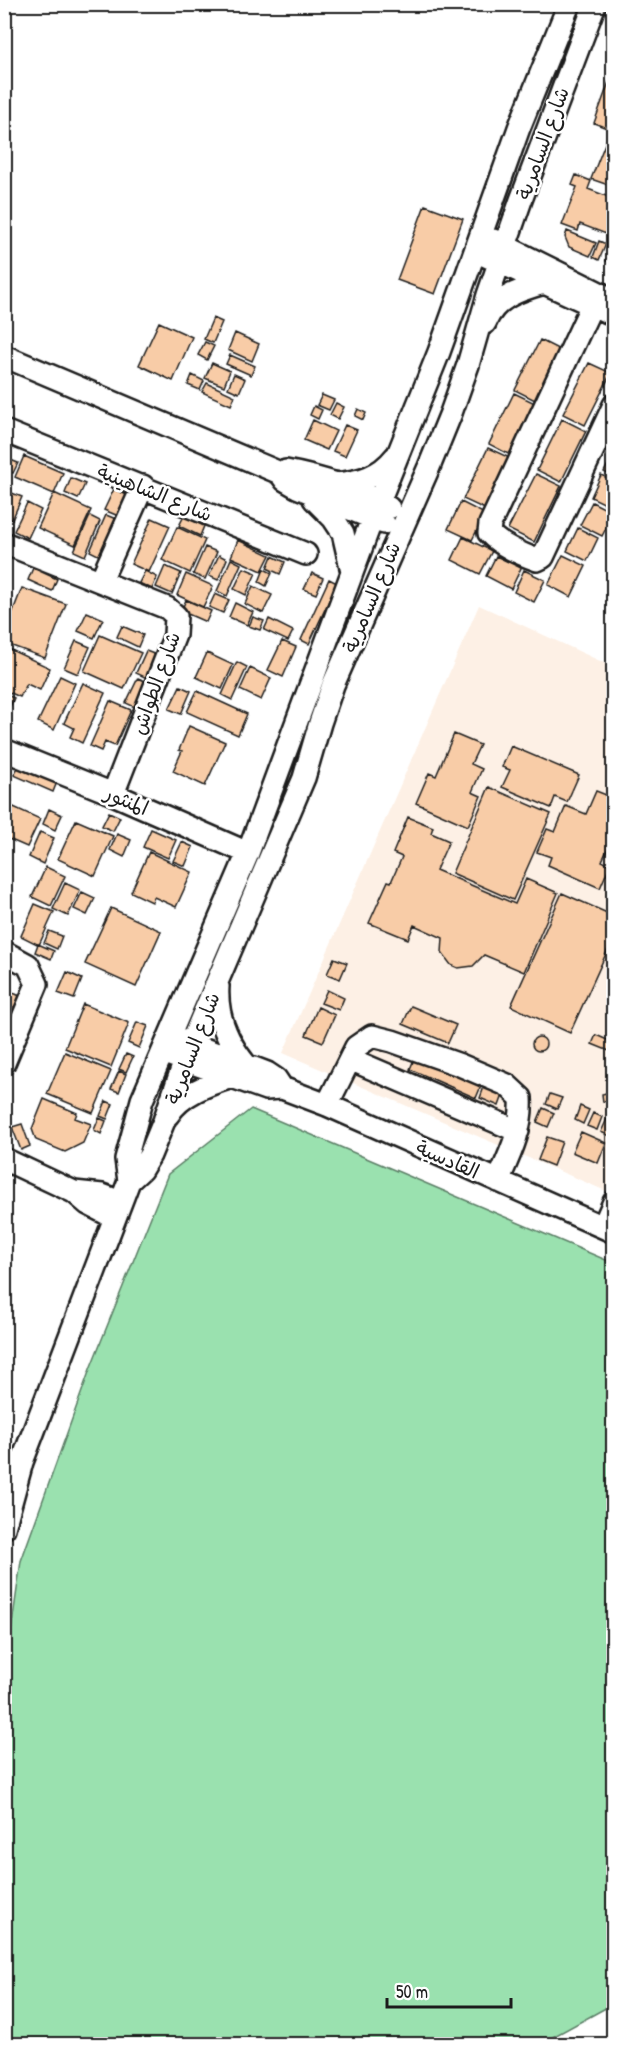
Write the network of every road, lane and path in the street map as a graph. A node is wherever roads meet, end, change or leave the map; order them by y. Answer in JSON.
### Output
{"nodes":[{"id":1,"x":569,"y":4,"type":"edge"},
{"id":2,"x":595,"y":4,"type":"edge"},
{"id":3,"x":521,"y":200,"type":"junction"},
{"id":4,"x":477,"y":243,"type":"junction"},
{"id":5,"x":502,"y":254,"type":"junction"},
{"id":6,"x":541,"y":273,"type":"junction"},
{"id":7,"x":614,"y":300,"type":"edge"},
{"id":8,"x":592,"y":305,"type":"junction"},
{"id":9,"x":614,"y":315,"type":"edge"},
{"id":10,"x":4,"y":356,"type":"edge"},
{"id":11,"x":468,"y":365,"type":"junction"},
{"id":12,"x":614,"y":405,"type":"edge"},
{"id":13,"x":4,"y":431,"type":"edge"},
{"id":14,"x":402,"y":450,"type":"junction"},
{"id":15,"x":280,"y":473,"type":"junction"},
{"id":16,"x":335,"y":484,"type":"junction"},
{"id":17,"x":143,"y":486,"type":"junction"},
{"id":18,"x":308,"y":492,"type":"junction"},
{"id":19,"x":375,"y":511,"type":"junction"},
{"id":20,"x":401,"y":526,"type":"junction"},
{"id":21,"x":4,"y":543,"type":"edge"},
{"id":22,"x":306,"y":554,"type":"dead end"},
{"id":23,"x":352,"y":572,"type":"junction"},
{"id":24,"x":101,"y":580,"type":"junction"},
{"id":25,"x":4,"y":750,"type":"edge"},
{"id":26,"x":113,"y":794,"type":"junction"},
{"id":27,"x":248,"y":853,"type":"junction"},
{"id":28,"x":4,"y":952,"type":"edge"},
{"id":29,"x":220,"y":976,"type":"junction"},
{"id":30,"x":165,"y":1043,"type":"junction"},
{"id":31,"x":188,"y":1052,"type":"junction"},
{"id":32,"x":350,"y":1059,"type":"junction"},
{"id":33,"x":4,"y":1063,"type":"edge"},
{"id":34,"x":239,"y":1071,"type":"junction"},
{"id":35,"x":327,"y":1105,"type":"junction"},
{"id":36,"x":164,"y":1120,"type":"junction"},
{"id":37,"x":518,"y":1131,"type":"junction"},
{"id":38,"x":4,"y":1159,"type":"edge"},
{"id":39,"x":498,"y":1180,"type":"junction"},
{"id":40,"x":129,"y":1181,"type":"junction"},
{"id":41,"x":614,"y":1202,"type":"edge"},
{"id":42,"x":118,"y":1210,"type":"junction"},
{"id":43,"x":608,"y":1229,"type":"edge"},
{"id":44,"x":4,"y":1528,"type":"edge"}],
"edges":[{"from":1,"to":4,"type":"street","name":"شارع السامرية"},
{"from":2,"to":3,"type":"street","name":"شارع السامرية"},
{"from":3,"to":5,"type":"street","name":"شارع السامرية"},
{"from":3,"to":6,"type":"street"},
{"from":4,"to":5,"type":"street"},
{"from":4,"to":14,"type":"street","name":"شارع السامرية"},
{"from":5,"to":6,"type":"street"},
{"from":5,"to":11,"type":"street","name":"شارع السامرية"},
{"from":6,"to":7,"type":"street"},
{"from":6,"to":8,"type":"street"},
{"from":6,"to":11,"type":"street"},
{"from":8,"to":9,"type":"street"},
{"from":8,"to":12,"type":"street"},
{"from":10,"to":15,"type":"street"},
{"from":11,"to":20,"type":"street","name":"شارع السامرية"},
{"from":13,"to":17,"type":"street","name":"شارع الشاهينية"},
{"from":14,"to":16,"type":"street"},
{"from":14,"to":19,"type":"street","name":"شارع السامرية"},
{"from":15,"to":16,"type":"street"},
{"from":15,"to":18,"type":"street"},
{"from":16,"to":19,"type":"street"},
{"from":17,"to":22,"type":"street","name":"شارع الشاهينية"},
{"from":17,"to":24,"type":"street"},
{"from":18,"to":19,"type":"street"},
{"from":18,"to":23,"type":"street"},
{"from":19,"to":20,"type":"street"},
{"from":19,"to":23,"type":"street","name":"شارع السامرية"},
{"from":20,"to":29,"type":"street","name":"شارع السامرية"},
{"from":21,"to":24,"type":"street","name":"شارع الطواش"},
{"from":23,"to":27,"type":"street","name":"شارع السامرية"},
{"from":24,"to":26,"type":"street","name":"شارع الطواش"},
{"from":25,"to":26,"type":"street","name":"المنثور"},
{"from":26,"to":27,"type":"street","name":"المنثور"},
{"from":27,"to":30,"type":"street","name":"شارع السامرية"},
{"from":28,"to":33,"type":"street"},
{"from":29,"to":31,"type":"street","name":"شارع السامرية"},
{"from":29,"to":34,"type":"street"},
{"from":30,"to":31,"type":"street","name":"القادسية"},
{"from":30,"to":40,"type":"street","name":"شارع السامرية"},
{"from":31,"to":34,"type":"street","name":"القادسية"},
{"from":31,"to":36,"type":"street","name":"شارع السامرية"},
{"from":32,"to":35,"type":"street"},
{"from":32,"to":37,"type":"street"},
{"from":32,"to":37,"type":"street"},
{"from":34,"to":35,"type":"street","name":"القادسية"},
{"from":34,"to":36,"type":"street"},
{"from":35,"to":39,"type":"street","name":"القادسية"},
{"from":36,"to":40,"type":"street","name":"شارع السامرية"},
{"from":37,"to":39,"type":"street"},
{"from":38,"to":42,"type":"street"},
{"from":39,"to":43,"type":"street","name":"القادسية"},
{"from":40,"to":42,"type":"street","name":"شارع السامرية"},
{"from":41,"to":43,"type":"street"},
{"from":42,"to":44,"type":"street","name":"شارع السامرية"}]}
